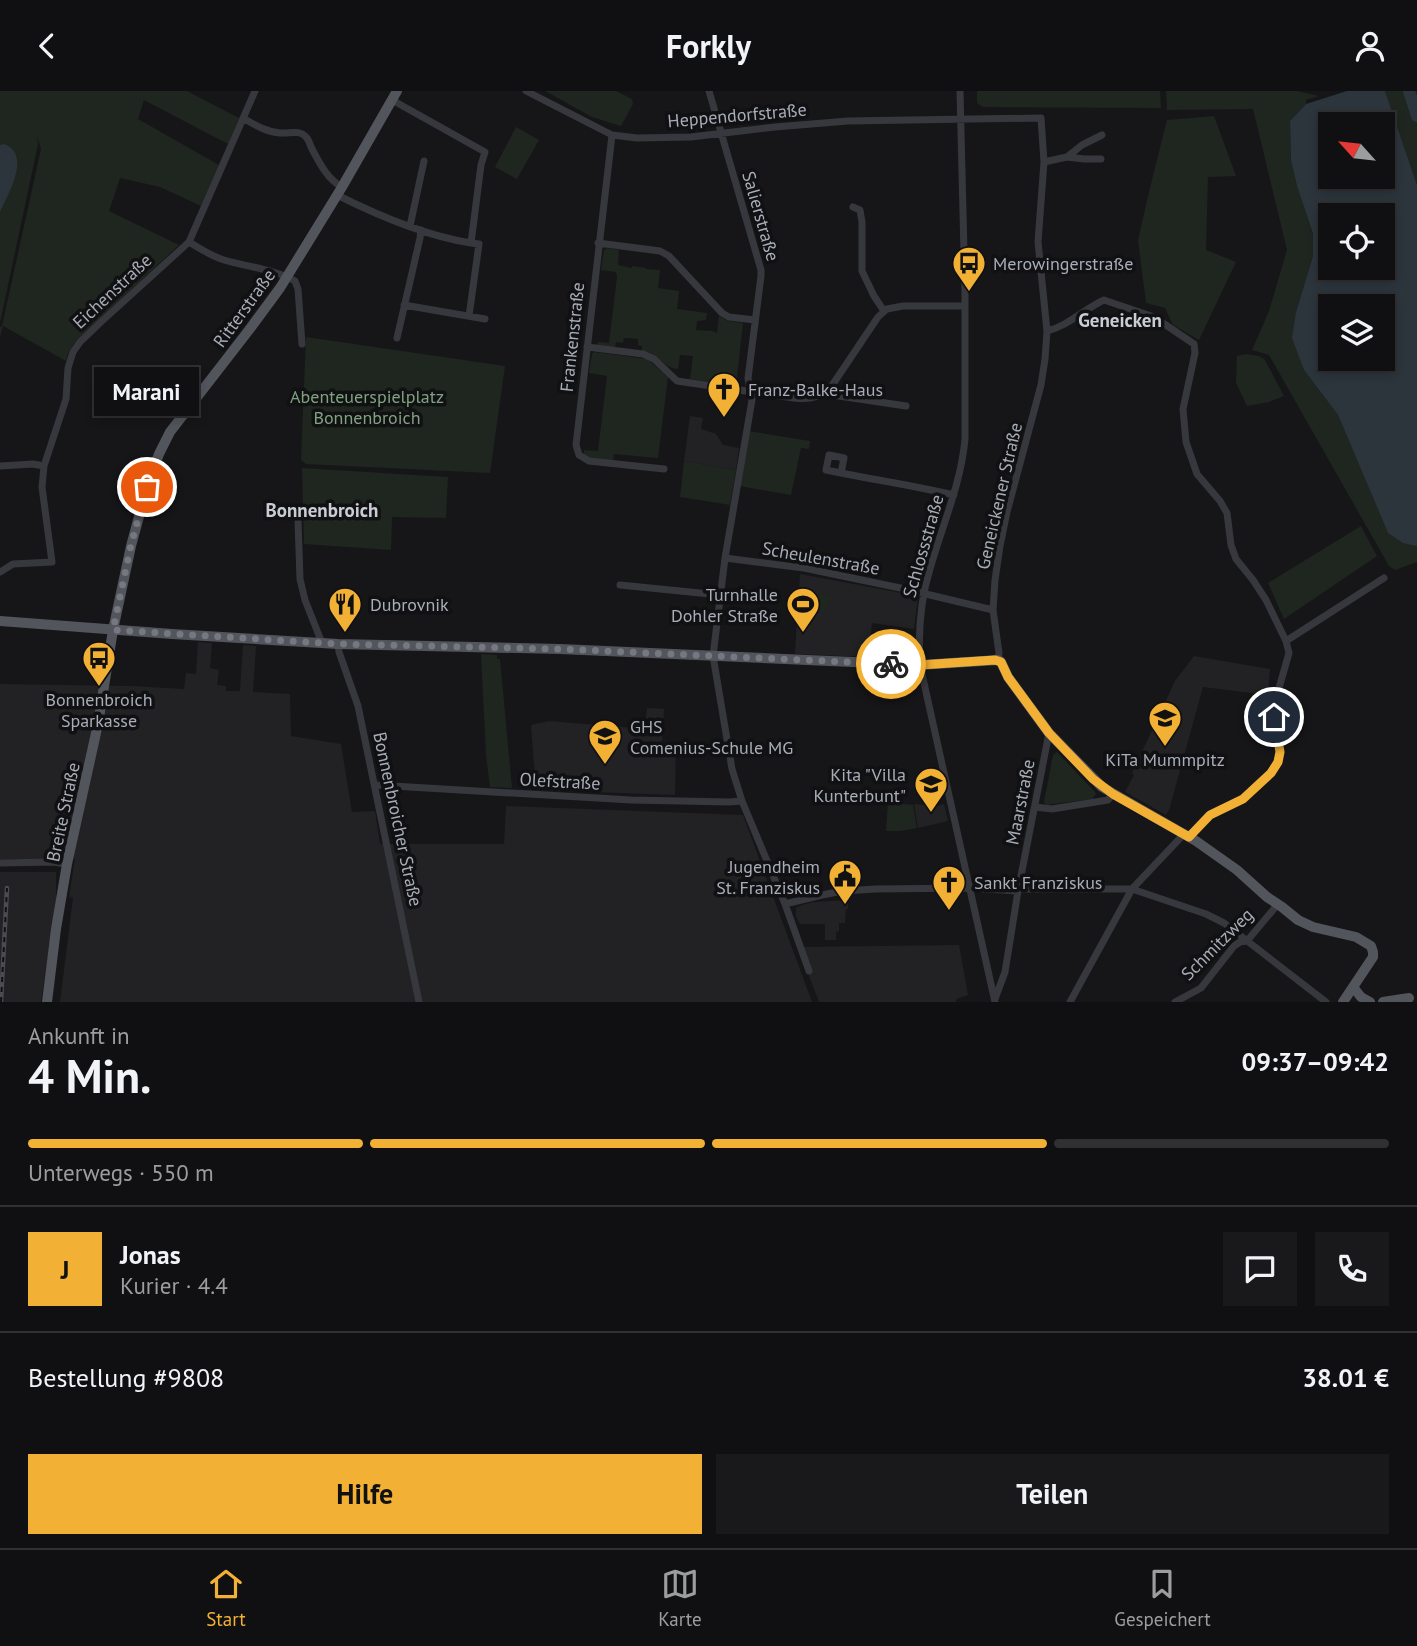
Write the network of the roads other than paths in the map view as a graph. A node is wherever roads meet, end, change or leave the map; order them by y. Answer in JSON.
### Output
{"nodes":[{"id":1,"x":255,"y":91,"type":"edge"},
{"id":2,"x":526,"y":91,"type":"edge"},
{"id":3,"x":709,"y":91,"type":"edge"},
{"id":4,"x":960,"y":91,"type":"edge"},
{"id":5,"x":394,"y":96,"type":"edge"},
{"id":6,"x":243,"y":118,"type":"junction"},
{"id":7,"x":961,"y":118,"type":"junction"},
{"id":8,"x":721,"y":133,"type":"junction"},
{"id":9,"x":612,"y":135,"type":"junction"},
{"id":10,"x":1102,"y":135,"type":"dead end"},
{"id":11,"x":1068,"y":157,"type":"junction"},
{"id":12,"x":1101,"y":159,"type":"dead end"},
{"id":13,"x":424,"y":161,"type":"dead end"},
{"id":14,"x":1044,"y":162,"type":"junction"},
{"id":15,"x":340,"y":191,"type":"junction"},
{"id":16,"x":853,"y":207,"type":"dead end"},
{"id":17,"x":410,"y":226,"type":"junction"},
{"id":18,"x":421,"y":230,"type":"junction"},
{"id":19,"x":189,"y":242,"type":"junction"},
{"id":20,"x":471,"y":243,"type":"junction"},
{"id":21,"x":598,"y":243,"type":"junction"},
{"id":22,"x":287,"y":276,"type":"junction"},
{"id":23,"x":404,"y":305,"type":"junction"},
{"id":24,"x":965,"y":306,"type":"junction"},
{"id":25,"x":884,"y":311,"type":"junction"},
{"id":26,"x":469,"y":316,"type":"junction"},
{"id":27,"x":485,"y":319,"type":"dead end"},
{"id":28,"x":755,"y":320,"type":"junction"},
{"id":29,"x":1046,"y":331,"type":"junction"},
{"id":30,"x":397,"y":338,"type":"dead end"},
{"id":31,"x":302,"y":344,"type":"dead end"},
{"id":32,"x":587,"y":347,"type":"junction"},
{"id":33,"x":827,"y":391,"type":"junction"},
{"id":34,"x":751,"y":392,"type":"junction"},
{"id":35,"x":906,"y":406,"type":"dead end"},
{"id":36,"x":0,"y":466,"type":"edge"},
{"id":37,"x":44,"y":466,"type":"junction"},
{"id":38,"x":664,"y":469,"type":"dead end"},
{"id":39,"x":841,"y":473,"type":"dead end"},
{"id":40,"x":954,"y":495,"type":"junction"},
{"id":41,"x":298,"y":521,"type":"dead end"},
{"id":42,"x":725,"y":558,"type":"junction"},
{"id":43,"x":0,"y":572,"type":"edge"},
{"id":44,"x":1384,"y":578,"type":"dead end"},
{"id":45,"x":620,"y":585,"type":"dead end"},
{"id":46,"x":923,"y":593,"type":"junction"},
{"id":47,"x":720,"y":595,"type":"junction"},
{"id":48,"x":993,"y":610,"type":"junction"},
{"id":49,"x":0,"y":621,"type":"edge"},
{"id":50,"x":113,"y":630,"type":"junction"},
{"id":51,"x":1286,"y":641,"type":"junction"},
{"id":52,"x":323,"y":643,"type":"junction"},
{"id":53,"x":338,"y":644,"type":"junction"},
{"id":54,"x":713,"y":656,"type":"junction"},
{"id":55,"x":998,"y":660,"type":"junction"},
{"id":56,"x":920,"y":665,"type":"junction"},
{"id":57,"x":1049,"y":733,"type":"junction"},
{"id":58,"x":376,"y":785,"type":"junction"},
{"id":59,"x":1113,"y":794,"type":"junction"},
{"id":60,"x":742,"y":801,"type":"junction"},
{"id":61,"x":1035,"y":807,"type":"junction"},
{"id":62,"x":1187,"y":835,"type":"junction"},
{"id":63,"x":0,"y":863,"type":"edge"},
{"id":64,"x":67,"y":864,"type":"junction"},
{"id":65,"x":970,"y":888,"type":"junction"},
{"id":66,"x":1132,"y":888,"type":"junction"},
{"id":67,"x":1019,"y":890,"type":"junction"},
{"id":68,"x":785,"y":904,"type":"junction"},
{"id":69,"x":1278,"y":904,"type":"junction"},
{"id":70,"x":1247,"y":941,"type":"junction"},
{"id":71,"x":808,"y":971,"type":"dead end"},
{"id":72,"x":1353,"y":987,"type":"junction"},
{"id":73,"x":1417,"y":989,"type":"edge"},
{"id":74,"x":1410,"y":999,"type":"edge"},
{"id":75,"x":995,"y":1001,"type":"edge"},
{"id":76,"x":47,"y":1002,"type":"edge"},
{"id":77,"x":419,"y":1002,"type":"edge"},
{"id":78,"x":1070,"y":1002,"type":"edge"},
{"id":79,"x":1175,"y":1002,"type":"edge"},
{"id":80,"x":1326,"y":1002,"type":"edge"},
{"id":81,"x":1343,"y":1002,"type":"edge"},
{"id":82,"x":1370,"y":1002,"type":"edge"},
{"id":83,"x":1383,"y":1002,"type":"edge"}],
"edges":[{"from":1,"to":6,"type":"street","name":"Eichenstraße"},
{"from":2,"to":9,"type":"street","name":"Heppendorfstraße"},
{"from":3,"to":8,"type":"street","name":"Salierstraße"},
{"from":4,"to":7,"type":"street","name":"Schlossstraße"},
{"from":5,"to":15,"type":"main road","name":"Ritterstraße"},
{"from":5,"to":20,"type":"street"},
{"from":6,"to":15,"type":"street"},
{"from":6,"to":19,"type":"street","name":"Eichenstraße"},
{"from":7,"to":8,"type":"street","name":"Heppendorfstraße"},
{"from":7,"to":14,"type":"street","name":"Geneickener Straße"},
{"from":7,"to":24,"type":"street","name":"Schlossstraße"},
{"from":8,"to":9,"type":"street","name":"Heppendorfstraße"},
{"from":8,"to":28,"type":"street","name":"Salierstraße"},
{"from":9,"to":21,"type":"street","name":"Frankenstraße"},
{"from":10,"to":11,"type":"street"},
{"from":11,"to":12,"type":"street"},
{"from":11,"to":14,"type":"street"},
{"from":13,"to":17,"type":"street"},
{"from":14,"to":29,"type":"street","name":"Geneickener Straße"},
{"from":15,"to":17,"type":"street"},
{"from":15,"to":22,"type":"main road","name":"Ritterstraße"},
{"from":16,"to":25,"type":"street"},
{"from":17,"to":18,"type":"street"},
{"from":18,"to":20,"type":"street"},
{"from":18,"to":23,"type":"street"},
{"from":19,"to":22,"type":"street"},
{"from":19,"to":37,"type":"street","name":"Eichenstraße"},
{"from":20,"to":26,"type":"street"},
{"from":21,"to":28,"type":"street"},
{"from":21,"to":32,"type":"street","name":"Frankenstraße"},
{"from":22,"to":31,"type":"street"},
{"from":22,"to":50,"type":"main road","name":"Ritterstraße"},
{"from":23,"to":26,"type":"street"},
{"from":23,"to":30,"type":"street"},
{"from":24,"to":25,"type":"street"},
{"from":24,"to":40,"type":"street","name":"Schlossstraße"},
{"from":25,"to":33,"type":"street"},
{"from":26,"to":27,"type":"street"},
{"from":28,"to":34,"type":"street","name":"Salierstraße"},
{"from":29,"to":48,"type":"street","name":"Geneickener Straße"},
{"from":29,"to":51,"type":"street"},
{"from":32,"to":34,"type":"street"},
{"from":32,"to":38,"type":"street","name":"Frankenstraße"},
{"from":33,"to":34,"type":"street"},
{"from":33,"to":35,"type":"street"},
{"from":34,"to":42,"type":"street","name":"Salierstraße"},
{"from":36,"to":37,"type":"street"},
{"from":37,"to":43,"type":"street","name":"Eichenstraße"},
{"from":39,"to":40,"type":"street"},
{"from":40,"to":46,"type":"street","name":"Schlossstraße"},
{"from":41,"to":52,"type":"street"},
{"from":42,"to":46,"type":"street","name":"Scheulenstraße"},
{"from":42,"to":47,"type":"street","name":"Salierstraße"},
{"from":44,"to":51,"type":"street"},
{"from":45,"to":47,"type":"street"},
{"from":46,"to":48,"type":"street","name":"Scheulenstraße"},
{"from":46,"to":56,"type":"street","name":"Schlossstraße"},
{"from":47,"to":54,"type":"street","name":"Salierstraße"},
{"from":48,"to":55,"type":"street","name":"Geneickener Straße"},
{"from":49,"to":50,"type":"main road"},
{"from":50,"to":52,"type":"main road"},
{"from":50,"to":64,"type":"main road","name":"Breite Straße"},
{"from":51,"to":62,"type":"street"},
{"from":52,"to":53,"type":"main road"},
{"from":53,"to":54,"type":"main road"},
{"from":53,"to":58,"type":"street","name":"Bonnenbroicher Straße"},
{"from":54,"to":56,"type":"main road"},
{"from":54,"to":60,"type":"street","name":"Salierstraße"},
{"from":55,"to":56,"type":"main road"},
{"from":55,"to":57,"type":"main road","name":"Geneickener Straße"},
{"from":56,"to":65,"type":"street","name":"Schlossstraße"},
{"from":57,"to":59,"type":"main road","name":"Geneickener Straße"},
{"from":57,"to":61,"type":"street","name":"Maarstraße"},
{"from":58,"to":60,"type":"street","name":"Olefstraße"},
{"from":58,"to":77,"type":"street","name":"Bonnenbroicher Straße"},
{"from":59,"to":61,"type":"street"},
{"from":59,"to":62,"type":"main road","name":"Geneickener Straße"},
{"from":60,"to":68,"type":"street","name":"Salierstraße"},
{"from":61,"to":67,"type":"street","name":"Maarstraße"},
{"from":62,"to":66,"type":"street"},
{"from":62,"to":69,"type":"main road","name":"Geneickener Straße"},
{"from":63,"to":64,"type":"street"},
{"from":64,"to":76,"type":"main road","name":"Breite Straße"},
{"from":65,"to":67,"type":"street"},
{"from":65,"to":68,"type":"street"},
{"from":65,"to":75,"type":"street","name":"Schlossstraße"},
{"from":66,"to":67,"type":"street"},
{"from":66,"to":70,"type":"street"},
{"from":66,"to":78,"type":"street"},
{"from":67,"to":75,"type":"street","name":"Maarstraße"},
{"from":68,"to":71,"type":"street","name":"Salierstraße"},
{"from":69,"to":70,"type":"street","name":"Schmitzweg"},
{"from":69,"to":72,"type":"main road","name":"Geneickener Straße"},
{"from":70,"to":79,"type":"street","name":"Schmitzweg"},
{"from":70,"to":80,"type":"street"},
{"from":72,"to":81,"type":"main road","name":"Geneickener Straße"},
{"from":72,"to":82,"type":"main road"},
{"from":73,"to":74,"type":"main road"},
{"from":74,"to":83,"type":"main road"}]}
